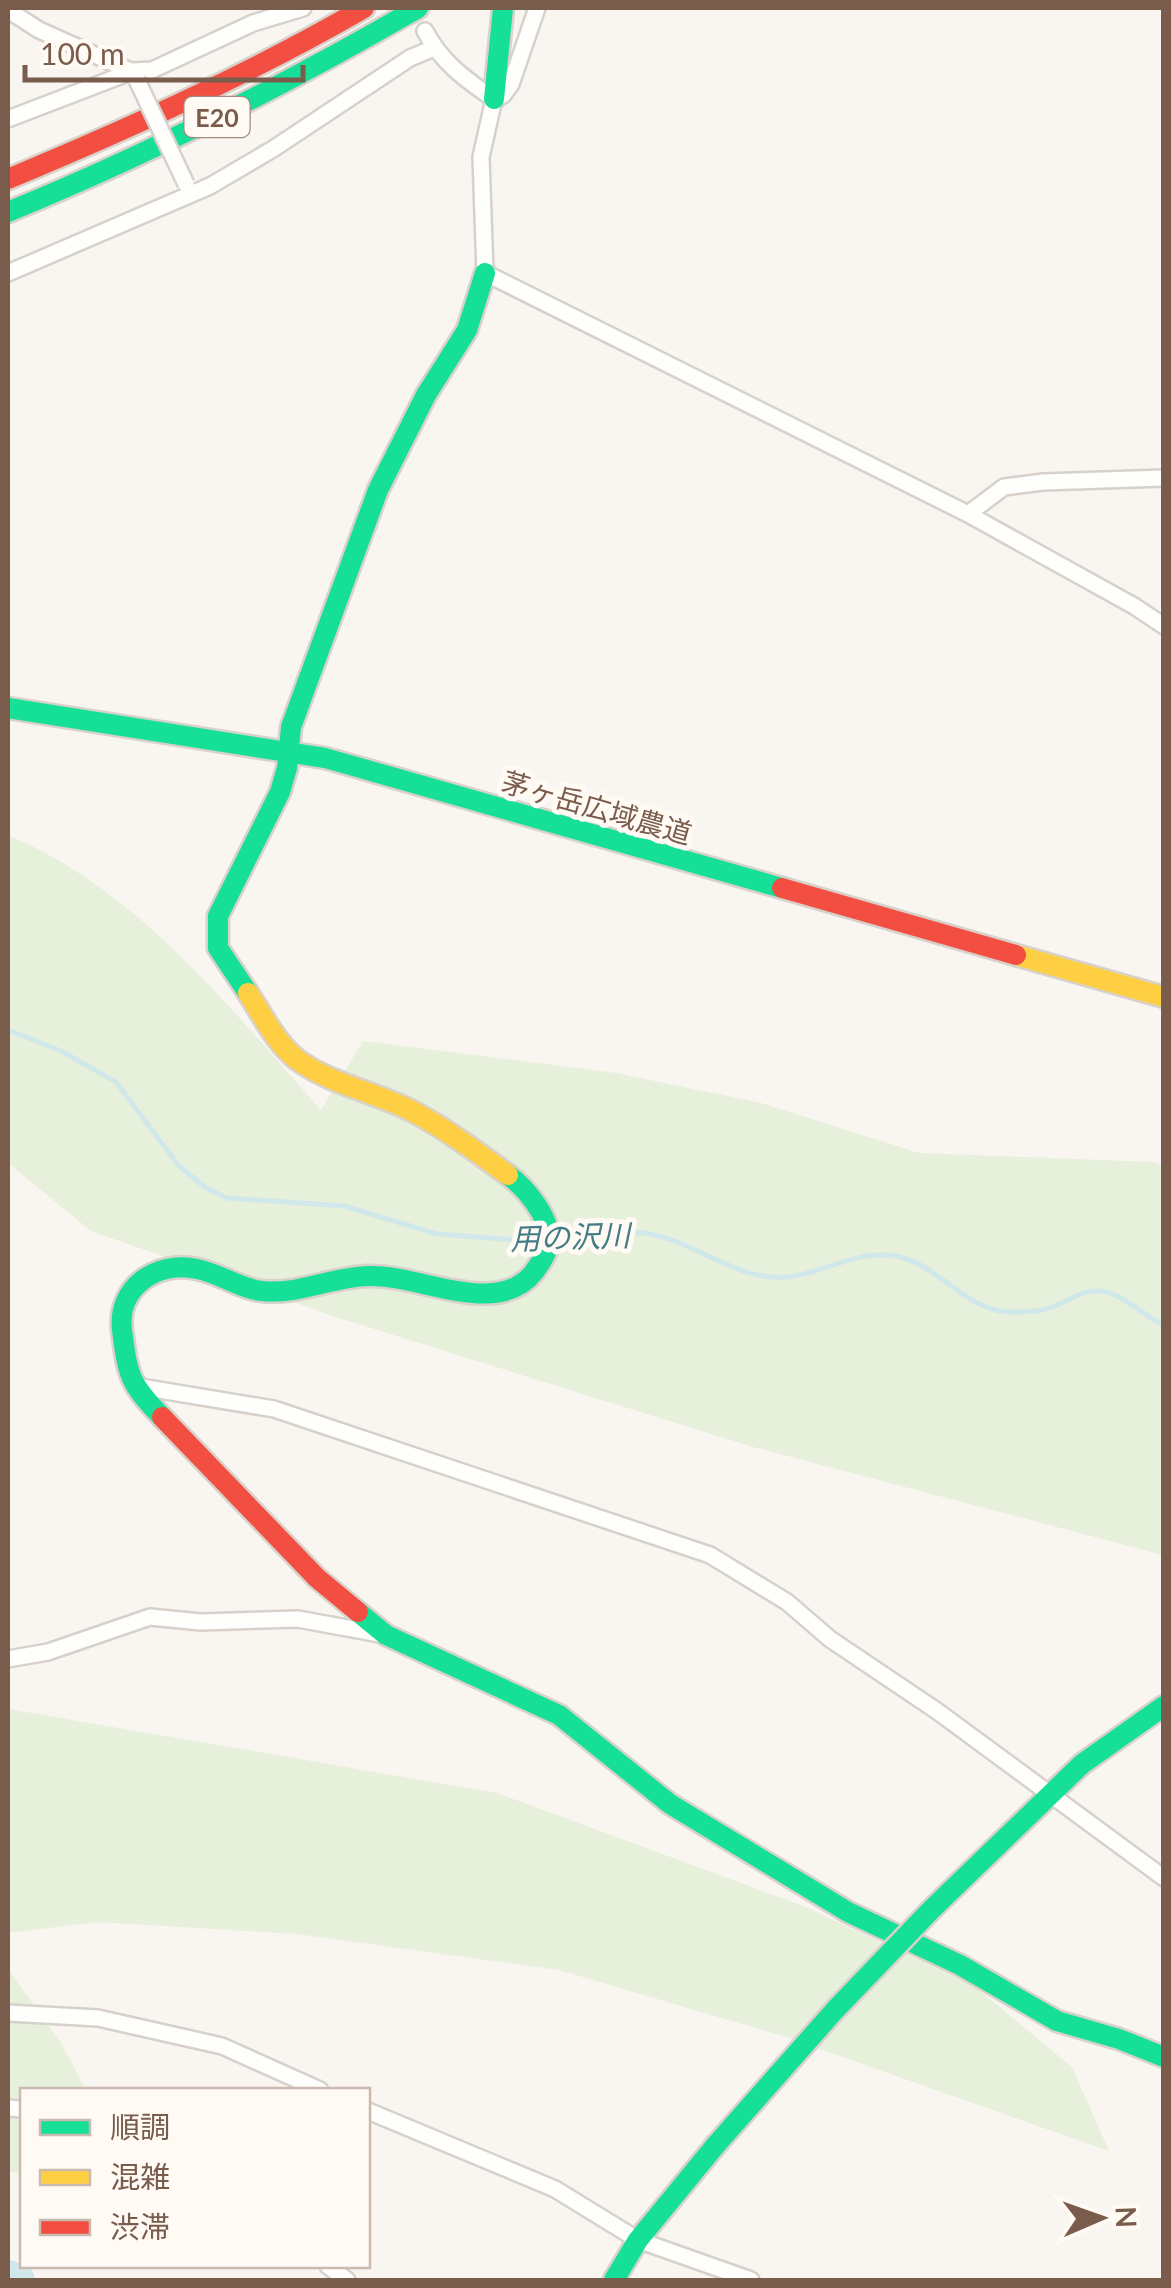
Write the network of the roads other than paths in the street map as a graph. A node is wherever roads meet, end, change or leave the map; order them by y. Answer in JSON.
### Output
{"nodes":[{"id":1,"x":303,"y":8,"type":"edge"},
{"id":2,"x":364,"y":8,"type":"edge"},
{"id":3,"x":418,"y":8,"type":"edge"},
{"id":4,"x":503,"y":8,"type":"edge"},
{"id":5,"x":537,"y":8,"type":"edge"},
{"id":6,"x":8,"y":10,"type":"edge"},
{"id":7,"x":425,"y":31,"type":"dead end"},
{"id":8,"x":434,"y":48,"type":"junction"},
{"id":9,"x":135,"y":75,"type":"junction"},
{"id":10,"x":494,"y":99,"type":"junction"},
{"id":11,"x":8,"y":119,"type":"edge"},
{"id":12,"x":8,"y":180,"type":"edge"},
{"id":13,"x":188,"y":190,"type":"junction"},
{"id":14,"x":8,"y":212,"type":"edge"},
{"id":15,"x":8,"y":273,"type":"edge"},
{"id":16,"x":486,"y":273,"type":"junction"},
{"id":17,"x":1164,"y":478,"type":"edge"},
{"id":18,"x":968,"y":514,"type":"junction"},
{"id":19,"x":1164,"y":626,"type":"edge"},
{"id":20,"x":8,"y":708,"type":"edge"},
{"id":21,"x":288,"y":751,"type":"junction"},
{"id":22,"x":1164,"y":997,"type":"edge"},
{"id":23,"x":135,"y":1386,"type":"junction"},
{"id":24,"x":386,"y":1635,"type":"junction"},
{"id":25,"x":8,"y":1658,"type":"edge"},
{"id":26,"x":1164,"y":1706,"type":"edge"},
{"id":27,"x":1047,"y":1795,"type":"junction"},
{"id":28,"x":1164,"y":1878,"type":"edge"},
{"id":29,"x":8,"y":2014,"type":"edge"},
{"id":30,"x":1164,"y":2057,"type":"edge"},
{"id":31,"x":316,"y":2088,"type":"edge"},
{"id":32,"x":370,"y":2111,"type":"edge"},
{"id":33,"x":638,"y":2240,"type":"junction"},
{"id":34,"x":614,"y":2280,"type":"edge"},
{"id":35,"x":751,"y":2280,"type":"edge"}],
"edges":[{"from":1,"to":9,"type":"street"},
{"from":2,"to":12,"type":"main road","number":"E20"},
{"from":3,"to":14,"type":"main road","number":"E20"},
{"from":4,"to":10,"type":"main road"},
{"from":5,"to":10,"type":"street"},
{"from":6,"to":9,"type":"street"},
{"from":7,"to":8,"type":"street"},
{"from":8,"to":10,"type":"street"},
{"from":8,"to":13,"type":"street"},
{"from":9,"to":11,"type":"street"},
{"from":9,"to":13,"type":"street","bridge":true},
{"from":10,"to":16,"type":"street"},
{"from":13,"to":15,"type":"street"},
{"from":16,"to":18,"type":"street"},
{"from":16,"to":21,"type":"main road"},
{"from":17,"to":18,"type":"street"},
{"from":18,"to":19,"type":"street"},
{"from":20,"to":21,"type":"main road","name":"茅ヶ岳広域農道"},
{"from":21,"to":22,"type":"main road","name":"茅ヶ岳広域農道"},
{"from":21,"to":23,"type":"main road"},
{"from":23,"to":24,"type":"main road"},
{"from":23,"to":27,"type":"street"},
{"from":24,"to":25,"type":"street"},
{"from":24,"to":30,"type":"main road"},
{"from":26,"to":27,"type":"main road"},
{"from":27,"to":28,"type":"street"},
{"from":27,"to":33,"type":"main road","bridge":true},
{"from":29,"to":31,"type":"street"},
{"from":32,"to":33,"type":"street"},
{"from":33,"to":34,"type":"main road"},
{"from":33,"to":35,"type":"street"}]}
